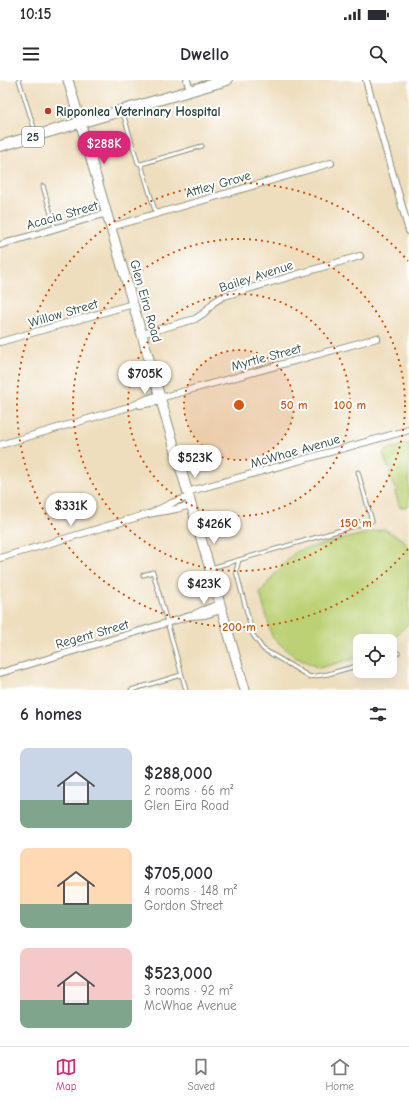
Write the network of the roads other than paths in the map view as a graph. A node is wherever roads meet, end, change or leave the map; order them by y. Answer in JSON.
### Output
{"nodes":[{"id":1,"x":20,"y":80,"type":"edge"},
{"id":2,"x":68,"y":80,"type":"edge"},
{"id":3,"x":187,"y":80,"type":"edge"},
{"id":4,"x":227,"y":80,"type":"edge"},
{"id":5,"x":366,"y":80,"type":"edge"},
{"id":6,"x":190,"y":91,"type":"junction"},
{"id":7,"x":122,"y":110,"type":"junction"},
{"id":8,"x":81,"y":123,"type":"junction"},
{"id":9,"x":36,"y":136,"type":"junction"},
{"id":10,"x":0,"y":146,"type":"edge"},
{"id":11,"x":202,"y":146,"type":"dead end"},
{"id":12,"x":331,"y":163,"type":"dead end"},
{"id":13,"x":142,"y":164,"type":"junction"},
{"id":14,"x":43,"y":186,"type":"dead end"},
{"id":15,"x":107,"y":213,"type":"junction"},
{"id":16,"x":156,"y":214,"type":"junction"},
{"id":17,"x":110,"y":227,"type":"junction"},
{"id":18,"x":55,"y":228,"type":"junction"},
{"id":19,"x":409,"y":231,"type":"edge"},
{"id":20,"x":0,"y":244,"type":"edge"},
{"id":21,"x":360,"y":256,"type":"dead end"},
{"id":22,"x":133,"y":304,"type":"junction"},
{"id":23,"x":142,"y":334,"type":"junction"},
{"id":24,"x":377,"y":338,"type":"dead end"},
{"id":25,"x":0,"y":342,"type":"edge"},
{"id":26,"x":160,"y":398,"type":"junction"},
{"id":27,"x":409,"y":430,"type":"edge"},
{"id":28,"x":0,"y":445,"type":"edge"},
{"id":29,"x":358,"y":472,"type":"dead end"},
{"id":30,"x":189,"y":498,"type":"junction"},
{"id":31,"x":0,"y":558,"type":"edge"},
{"id":32,"x":240,"y":560,"type":"junction"},
{"id":33,"x":209,"y":568,"type":"junction"},
{"id":34,"x":143,"y":575,"type":"dead end"},
{"id":35,"x":221,"y":607,"type":"junction"},
{"id":36,"x":167,"y":623,"type":"junction"},
{"id":37,"x":353,"y":666,"type":"edge"},
{"id":38,"x":0,"y":673,"type":"edge"},
{"id":39,"x":181,"y":675,"type":"junction"},
{"id":40,"x":130,"y":690,"type":"edge"},
{"id":41,"x":186,"y":690,"type":"edge"},
{"id":42,"x":245,"y":690,"type":"edge"}],
"edges":[{"from":1,"to":9,"type":"lane"},
{"from":2,"to":8,"type":"main road","name":"Glen Eira Road"},
{"from":3,"to":6,"type":"street"},
{"from":4,"to":6,"type":"main road","number":"25"},
{"from":5,"to":19,"type":"street"},
{"from":6,"to":7,"type":"main road","number":"25"},
{"from":7,"to":8,"type":"main road","number":"25"},
{"from":7,"to":13,"type":"lane"},
{"from":8,"to":9,"type":"main road","number":"25"},
{"from":8,"to":15,"type":"main road","name":"Glen Eira Road"},
{"from":9,"to":10,"type":"main road","number":"25"},
{"from":11,"to":13,"type":"lane"},
{"from":12,"to":16,"type":"street","name":"Attley Grove"},
{"from":13,"to":16,"type":"lane"},
{"from":14,"to":18,"type":"lane"},
{"from":15,"to":17,"type":"main road","name":"Glen Eira Road"},
{"from":15,"to":18,"type":"street","name":"Acacia Street"},
{"from":16,"to":17,"type":"street","name":"Attley Grove"},
{"from":17,"to":22,"type":"main road","name":"Glen Eira Road"},
{"from":18,"to":20,"type":"street","name":"Acacia Street"},
{"from":21,"to":23,"type":"street","name":"Bailey Avenue"},
{"from":22,"to":23,"type":"main road","name":"Glen Eira Road"},
{"from":22,"to":25,"type":"street","name":"Willow Street"},
{"from":23,"to":26,"type":"main road","name":"Glen Eira Road"},
{"from":24,"to":26,"type":"street","name":"Myrtle Street"},
{"from":26,"to":28,"type":"street","name":"Myrtle Street"},
{"from":26,"to":30,"type":"main road","name":"Glen Eira Road"},
{"from":27,"to":30,"type":"street","name":"McWhae Avenue"},
{"from":29,"to":32,"type":"lane"},
{"from":30,"to":31,"type":"street","name":"McWhae Avenue"},
{"from":30,"to":33,"type":"main road","name":"Glen Eira Road"},
{"from":32,"to":33,"type":"lane"},
{"from":32,"to":37,"type":"lane"},
{"from":33,"to":35,"type":"main road","name":"Glen Eira Road"},
{"from":34,"to":36,"type":"lane"},
{"from":35,"to":36,"type":"street","name":"Regent Street"},
{"from":35,"to":42,"type":"main road","name":"Glen Eira Road"},
{"from":36,"to":38,"type":"street","name":"Regent Street"},
{"from":36,"to":39,"type":"lane"},
{"from":39,"to":40,"type":"lane"},
{"from":39,"to":41,"type":"lane"}]}
